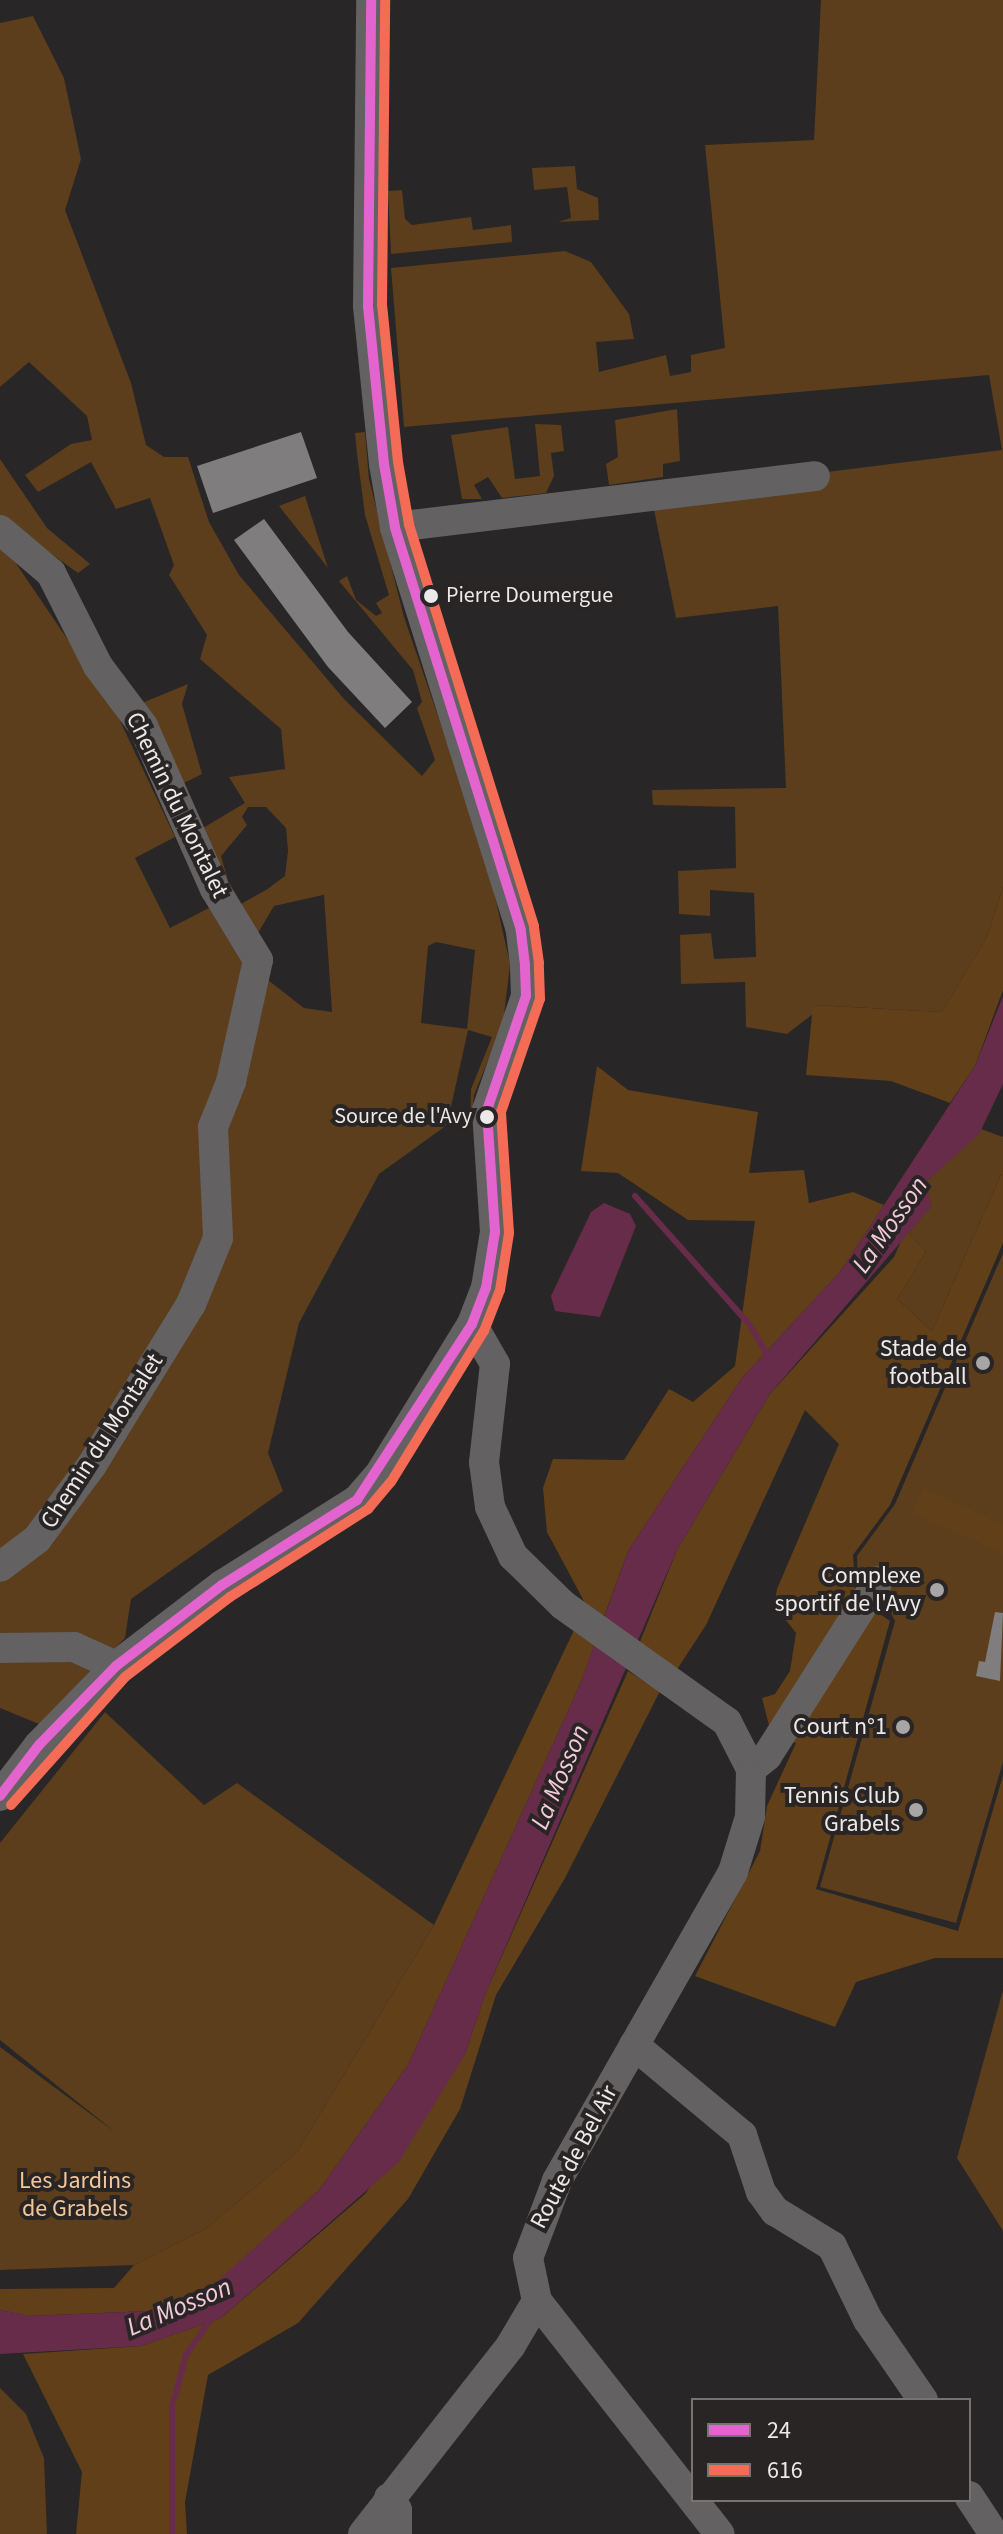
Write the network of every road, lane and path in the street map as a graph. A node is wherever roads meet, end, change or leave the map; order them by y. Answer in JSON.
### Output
{"nodes":[{"id":1,"x":371,"y":0,"type":"edge"},
{"id":2,"x":815,"y":476,"type":"dead end"},
{"id":3,"x":395,"y":527,"type":"junction"},
{"id":4,"x":0,"y":530,"type":"edge"},
{"id":5,"x":472,"y":1324,"type":"junction"},
{"id":6,"x":0,"y":1567,"type":"edge"},
{"id":7,"x":878,"y":1581,"type":"dead end"},
{"id":8,"x":0,"y":1648,"type":"edge"},
{"id":9,"x":116,"y":1666,"type":"junction"},
{"id":10,"x":748,"y":1759,"type":"junction"},
{"id":11,"x":0,"y":1796,"type":"edge"},
{"id":12,"x":634,"y":2045,"type":"junction"},
{"id":13,"x":537,"y":2301,"type":"junction"},
{"id":14,"x":922,"y":2398,"type":"edge"},
{"id":15,"x":691,"y":2497,"type":"edge"},
{"id":16,"x":389,"y":2498,"type":"junction"},
{"id":17,"x":971,"y":2499,"type":"edge"},
{"id":18,"x":695,"y":2502,"type":"edge"},
{"id":19,"x":363,"y":2534,"type":"edge"},
{"id":20,"x":397,"y":2534,"type":"edge"},
{"id":21,"x":720,"y":2534,"type":"edge"},
{"id":22,"x":994,"y":2534,"type":"edge"}],
"edges":[{"from":1,"to":3,"type":"street"},
{"from":2,"to":3,"type":"street"},
{"from":3,"to":5,"type":"street"},
{"from":4,"to":6,"type":"street","name":"Chemin du Montalet"},
{"from":5,"to":9,"type":"street"},
{"from":5,"to":10,"type":"street"},
{"from":7,"to":10,"type":"street"},
{"from":8,"to":9,"type":"street"},
{"from":9,"to":11,"type":"street"},
{"from":10,"to":12,"type":"street","name":"Route de Bel Air"},
{"from":12,"to":13,"type":"street","name":"Route de Bel Air"},
{"from":12,"to":14,"type":"street"},
{"from":13,"to":15,"type":"street","name":"Route de Bel Air"},
{"from":13,"to":16,"type":"street"},
{"from":16,"to":19,"type":"street"},
{"from":16,"to":20,"type":"street"},
{"from":17,"to":22,"type":"street"},
{"from":18,"to":21,"type":"street","name":"Route de Bel Air"}]}
